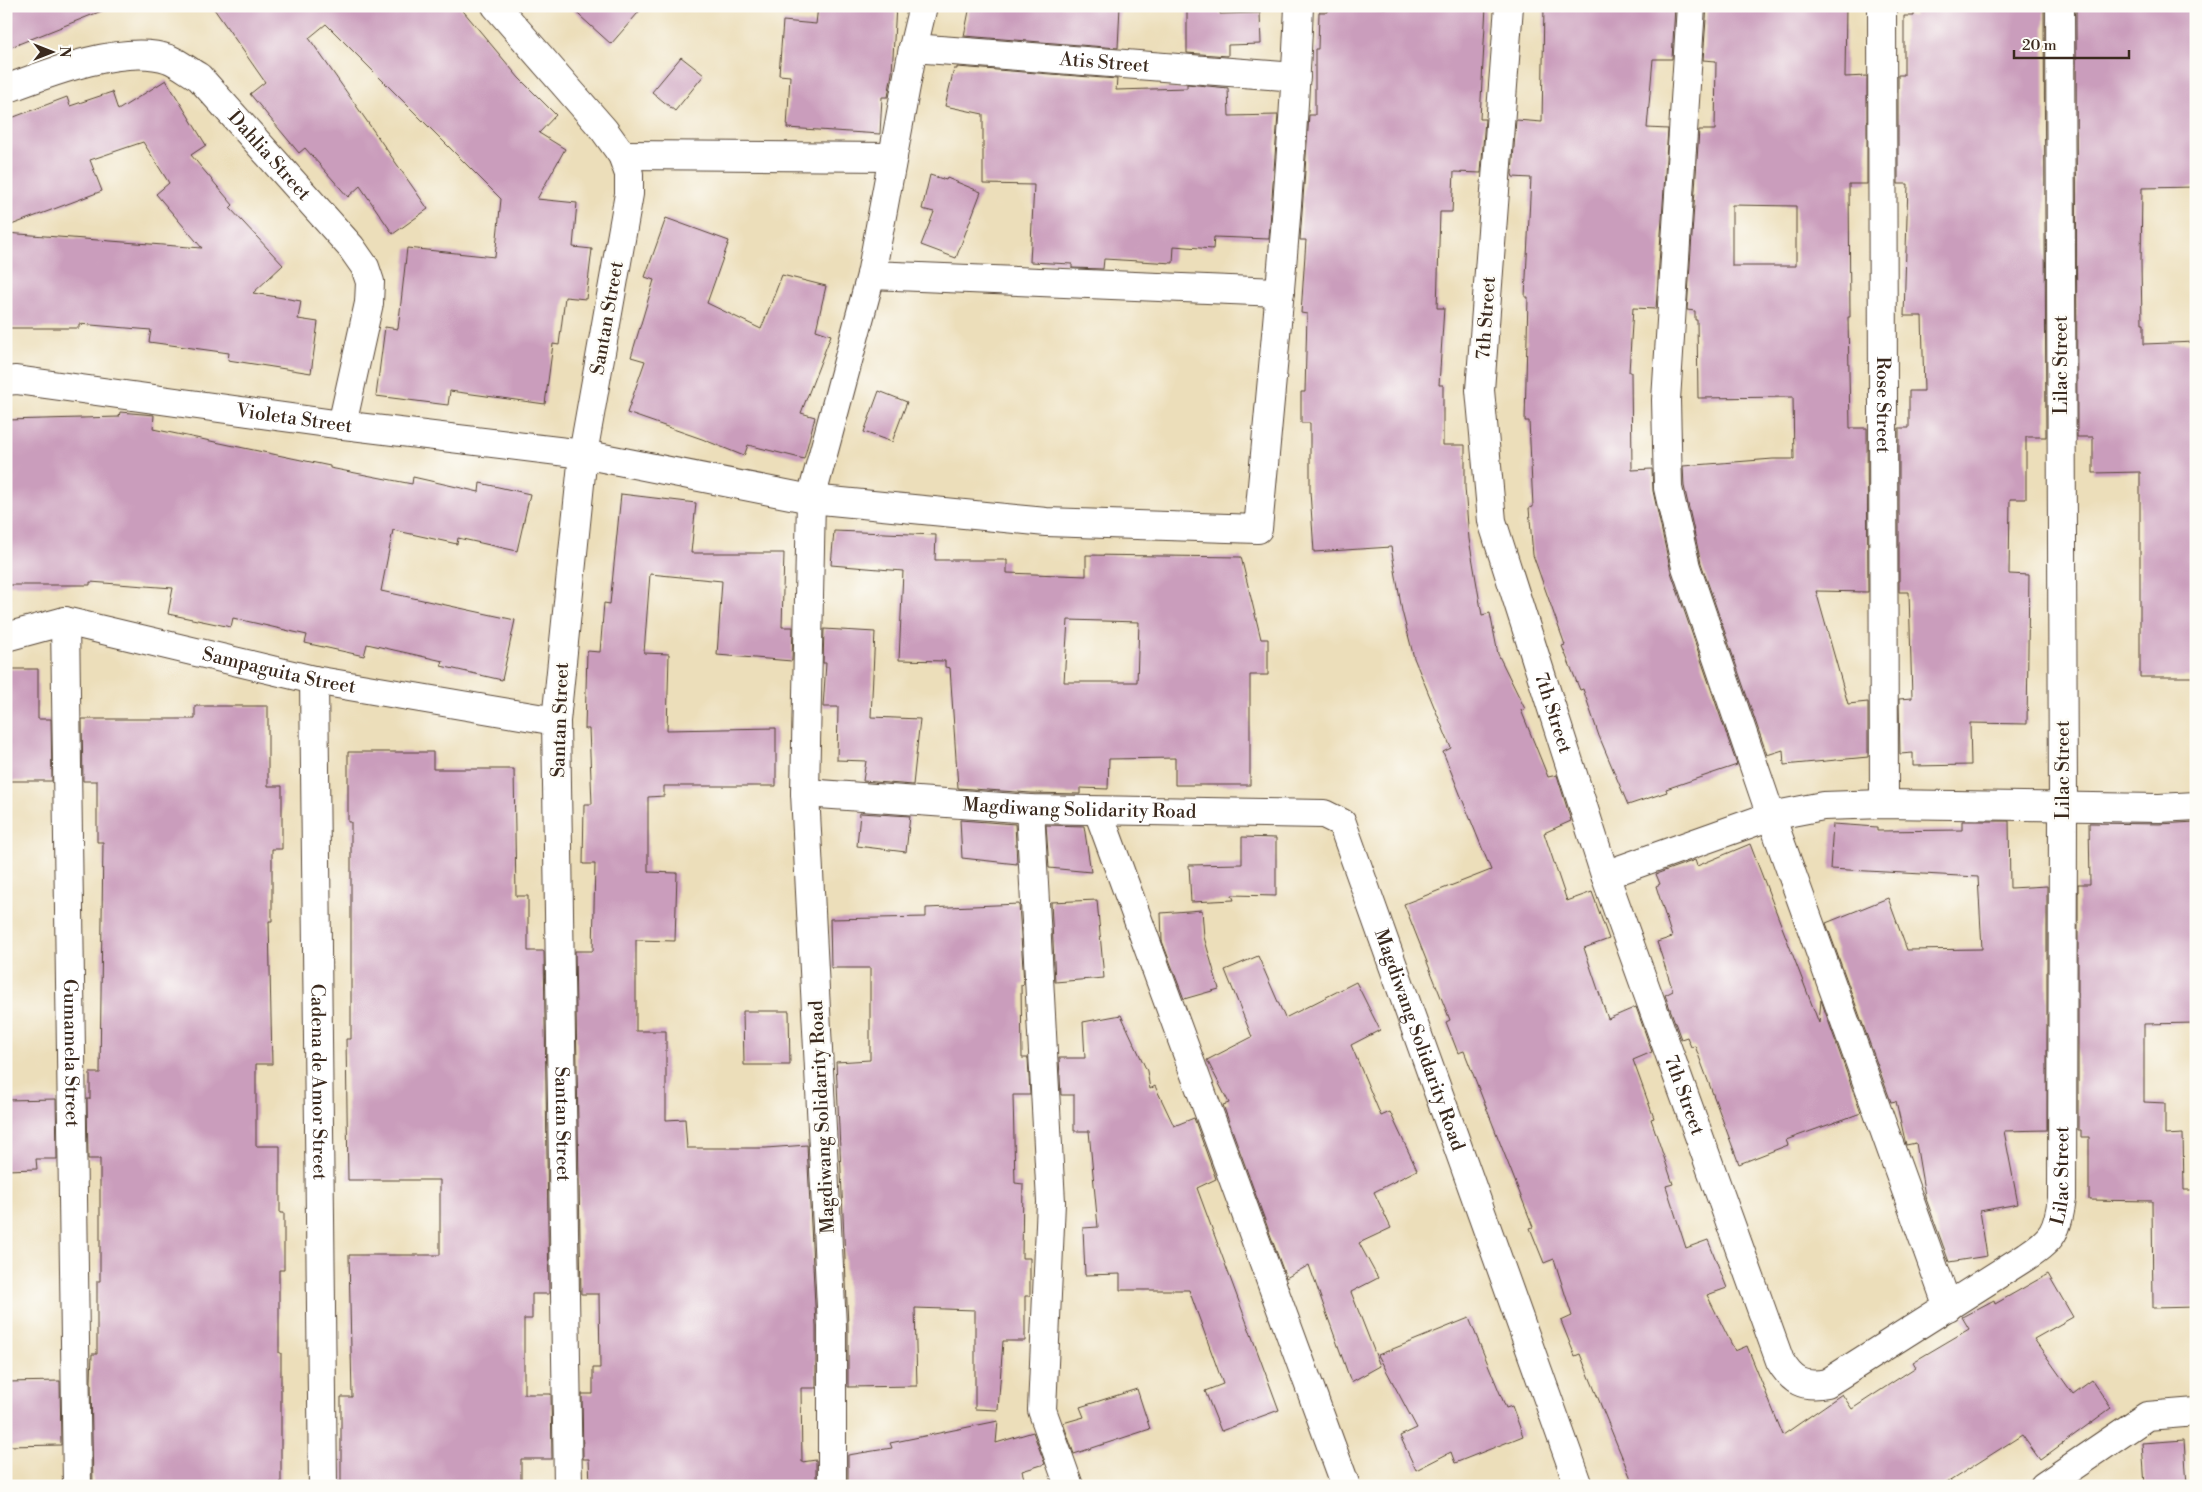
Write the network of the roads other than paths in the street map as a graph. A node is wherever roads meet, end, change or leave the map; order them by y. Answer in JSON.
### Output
{"nodes":[{"id":1,"x":496,"y":6,"type":"edge"},
{"id":2,"x":923,"y":6,"type":"edge"},
{"id":3,"x":1299,"y":6,"type":"edge"},
{"id":4,"x":1509,"y":6,"type":"edge"},
{"id":5,"x":1691,"y":6,"type":"edge"},
{"id":6,"x":1882,"y":6,"type":"edge"},
{"id":7,"x":2060,"y":6,"type":"edge"},
{"id":8,"x":914,"y":48,"type":"junction"},
{"id":9,"x":1296,"y":77,"type":"junction"},
{"id":10,"x":6,"y":89,"type":"edge"},
{"id":11,"x":622,"y":154,"type":"junction"},
{"id":12,"x":893,"y":157,"type":"junction"},
{"id":13,"x":871,"y":275,"type":"junction"},
{"id":14,"x":1280,"y":292,"type":"junction"},
{"id":15,"x":6,"y":381,"type":"edge"},
{"id":16,"x":342,"y":425,"type":"junction"},
{"id":17,"x":583,"y":454,"type":"junction"},
{"id":18,"x":811,"y":499,"type":"junction"},
{"id":19,"x":65,"y":621,"type":"junction"},
{"id":20,"x":6,"y":637,"type":"edge"},
{"id":21,"x":314,"y":680,"type":"junction"},
{"id":22,"x":556,"y":721,"type":"junction"},
{"id":23,"x":805,"y":793,"type":"junction"},
{"id":24,"x":1884,"y":804,"type":"junction"},
{"id":25,"x":2196,"y":806,"type":"edge"},
{"id":26,"x":2063,"y":807,"type":"junction"},
{"id":27,"x":1030,"y":809,"type":"junction"},
{"id":28,"x":1098,"y":811,"type":"junction"},
{"id":29,"x":1771,"y":816,"type":"junction"},
{"id":30,"x":1604,"y":875,"type":"junction"},
{"id":31,"x":1948,"y":1308,"type":"junction"},
{"id":32,"x":1801,"y":1383,"type":"joint"},
{"id":33,"x":2196,"y":1412,"type":"edge"},
{"id":34,"x":78,"y":1486,"type":"edge"},
{"id":35,"x":324,"y":1486,"type":"edge"},
{"id":36,"x":568,"y":1486,"type":"edge"},
{"id":37,"x":832,"y":1486,"type":"edge"},
{"id":38,"x":1069,"y":1486,"type":"edge"},
{"id":39,"x":1346,"y":1486,"type":"edge"},
{"id":40,"x":1579,"y":1486,"type":"edge"},
{"id":41,"x":2044,"y":1486,"type":"edge"}],
"edges":[{"from":1,"to":11,"type":"street","name":"Santan Street"},
{"from":2,"to":8,"type":"street"},
{"from":3,"to":9,"type":"street"},
{"from":4,"to":30,"type":"street","name":"7th Street"},
{"from":5,"to":29,"type":"street"},
{"from":6,"to":24,"type":"street","name":"Rose Street"},
{"from":7,"to":26,"type":"street","name":"Lilac Street"},
{"from":8,"to":9,"type":"street","name":"Atis Street"},
{"from":8,"to":12,"type":"street"},
{"from":9,"to":14,"type":"street"},
{"from":10,"to":16,"type":"street","name":"Dahlia Street"},
{"from":11,"to":12,"type":"street"},
{"from":11,"to":17,"type":"street","name":"Santan Street"},
{"from":12,"to":13,"type":"street"},
{"from":13,"to":14,"type":"street"},
{"from":13,"to":18,"type":"street"},
{"from":14,"to":18,"type":"street","name":"Violeta Street"},
{"from":15,"to":16,"type":"street","name":"Violeta Street"},
{"from":16,"to":17,"type":"street","name":"Violeta Street"},
{"from":17,"to":18,"type":"street","name":"Violeta Street"},
{"from":17,"to":22,"type":"street","name":"Santan Street"},
{"from":18,"to":23,"type":"street"},
{"from":19,"to":20,"type":"street","name":"Sampaguita Street"},
{"from":19,"to":21,"type":"street","name":"Sampaguita Street"},
{"from":19,"to":34,"type":"street","name":"Gumamela Street"},
{"from":21,"to":22,"type":"street","name":"Sampaguita Street"},
{"from":21,"to":35,"type":"street","name":"Cadena de Amor Street"},
{"from":22,"to":36,"type":"street","name":"Santan Street"},
{"from":23,"to":27,"type":"street","name":"Magdiwang Solidarity Road"},
{"from":23,"to":37,"type":"street","name":"Magdiwang Solidarity Road"},
{"from":24,"to":26,"type":"street"},
{"from":24,"to":29,"type":"street"},
{"from":25,"to":26,"type":"street"},
{"from":26,"to":31,"type":"street","name":"Lilac Street"},
{"from":27,"to":28,"type":"street","name":"Magdiwang Solidarity Road"},
{"from":27,"to":38,"type":"street"},
{"from":28,"to":39,"type":"street"},
{"from":28,"to":40,"type":"street","name":"Magdiwang Solidarity Road"},
{"from":29,"to":30,"type":"street"},
{"from":29,"to":31,"type":"street"},
{"from":30,"to":32,"type":"street","name":"7th Street"},
{"from":31,"to":32,"type":"street","name":"Lilac Street"},
{"from":33,"to":41,"type":"street"}]}
